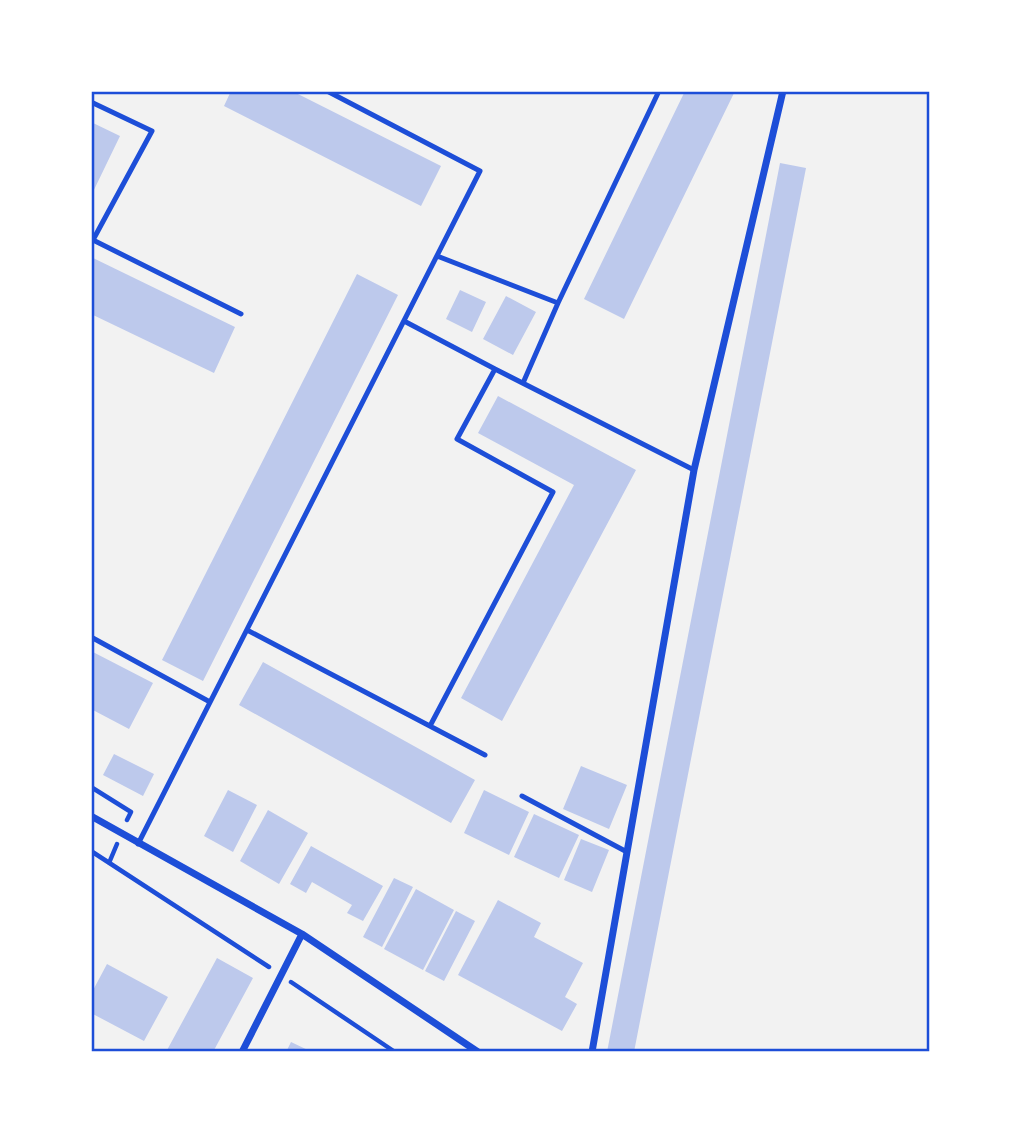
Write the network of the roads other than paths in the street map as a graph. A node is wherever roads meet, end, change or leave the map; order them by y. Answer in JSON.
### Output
{"nodes":[{"id":1,"x":327,"y":91,"type":"edge"},
{"id":2,"x":659,"y":91,"type":"edge"},
{"id":3,"x":783,"y":91,"type":"edge"},
{"id":4,"x":91,"y":102,"type":"edge"},
{"id":5,"x":437,"y":256,"type":"junction"},
{"id":6,"x":558,"y":303,"type":"junction"},
{"id":7,"x":241,"y":314,"type":"dead end"},
{"id":8,"x":404,"y":321,"type":"junction"},
{"id":9,"x":495,"y":369,"type":"junction"},
{"id":10,"x":523,"y":383,"type":"junction"},
{"id":11,"x":694,"y":470,"type":"junction"},
{"id":12,"x":247,"y":629,"type":"junction"},
{"id":13,"x":91,"y":637,"type":"edge"},
{"id":14,"x":210,"y":702,"type":"junction"},
{"id":15,"x":430,"y":726,"type":"junction"},
{"id":16,"x":485,"y":755,"type":"dead end"},
{"id":17,"x":522,"y":796,"type":"dead end"},
{"id":18,"x":91,"y":816,"type":"edge"},
{"id":19,"x":138,"y":844,"type":"junction"},
{"id":20,"x":627,"y":852,"type":"junction"},
{"id":21,"x":302,"y":934,"type":"junction"},
{"id":22,"x":242,"y":1052,"type":"edge"},
{"id":23,"x":478,"y":1052,"type":"edge"},
{"id":24,"x":592,"y":1052,"type":"edge"}],
"edges":[{"from":1,"to":5,"type":"lane"},
{"from":2,"to":6,"type":"lane"},
{"from":3,"to":11,"type":"street"},
{"from":4,"to":7,"type":"lane"},
{"from":5,"to":6,"type":"lane"},
{"from":5,"to":8,"type":"lane"},
{"from":6,"to":10,"type":"lane"},
{"from":8,"to":9,"type":"lane"},
{"from":8,"to":12,"type":"lane"},
{"from":9,"to":10,"type":"lane"},
{"from":9,"to":15,"type":"lane"},
{"from":10,"to":11,"type":"lane"},
{"from":11,"to":20,"type":"street"},
{"from":12,"to":14,"type":"lane"},
{"from":12,"to":15,"type":"lane"},
{"from":13,"to":14,"type":"lane"},
{"from":14,"to":19,"type":"lane"},
{"from":15,"to":16,"type":"lane"},
{"from":17,"to":20,"type":"lane"},
{"from":18,"to":19,"type":"street"},
{"from":19,"to":21,"type":"street"},
{"from":20,"to":24,"type":"street"},
{"from":21,"to":22,"type":"street"},
{"from":21,"to":23,"type":"street"}]}
